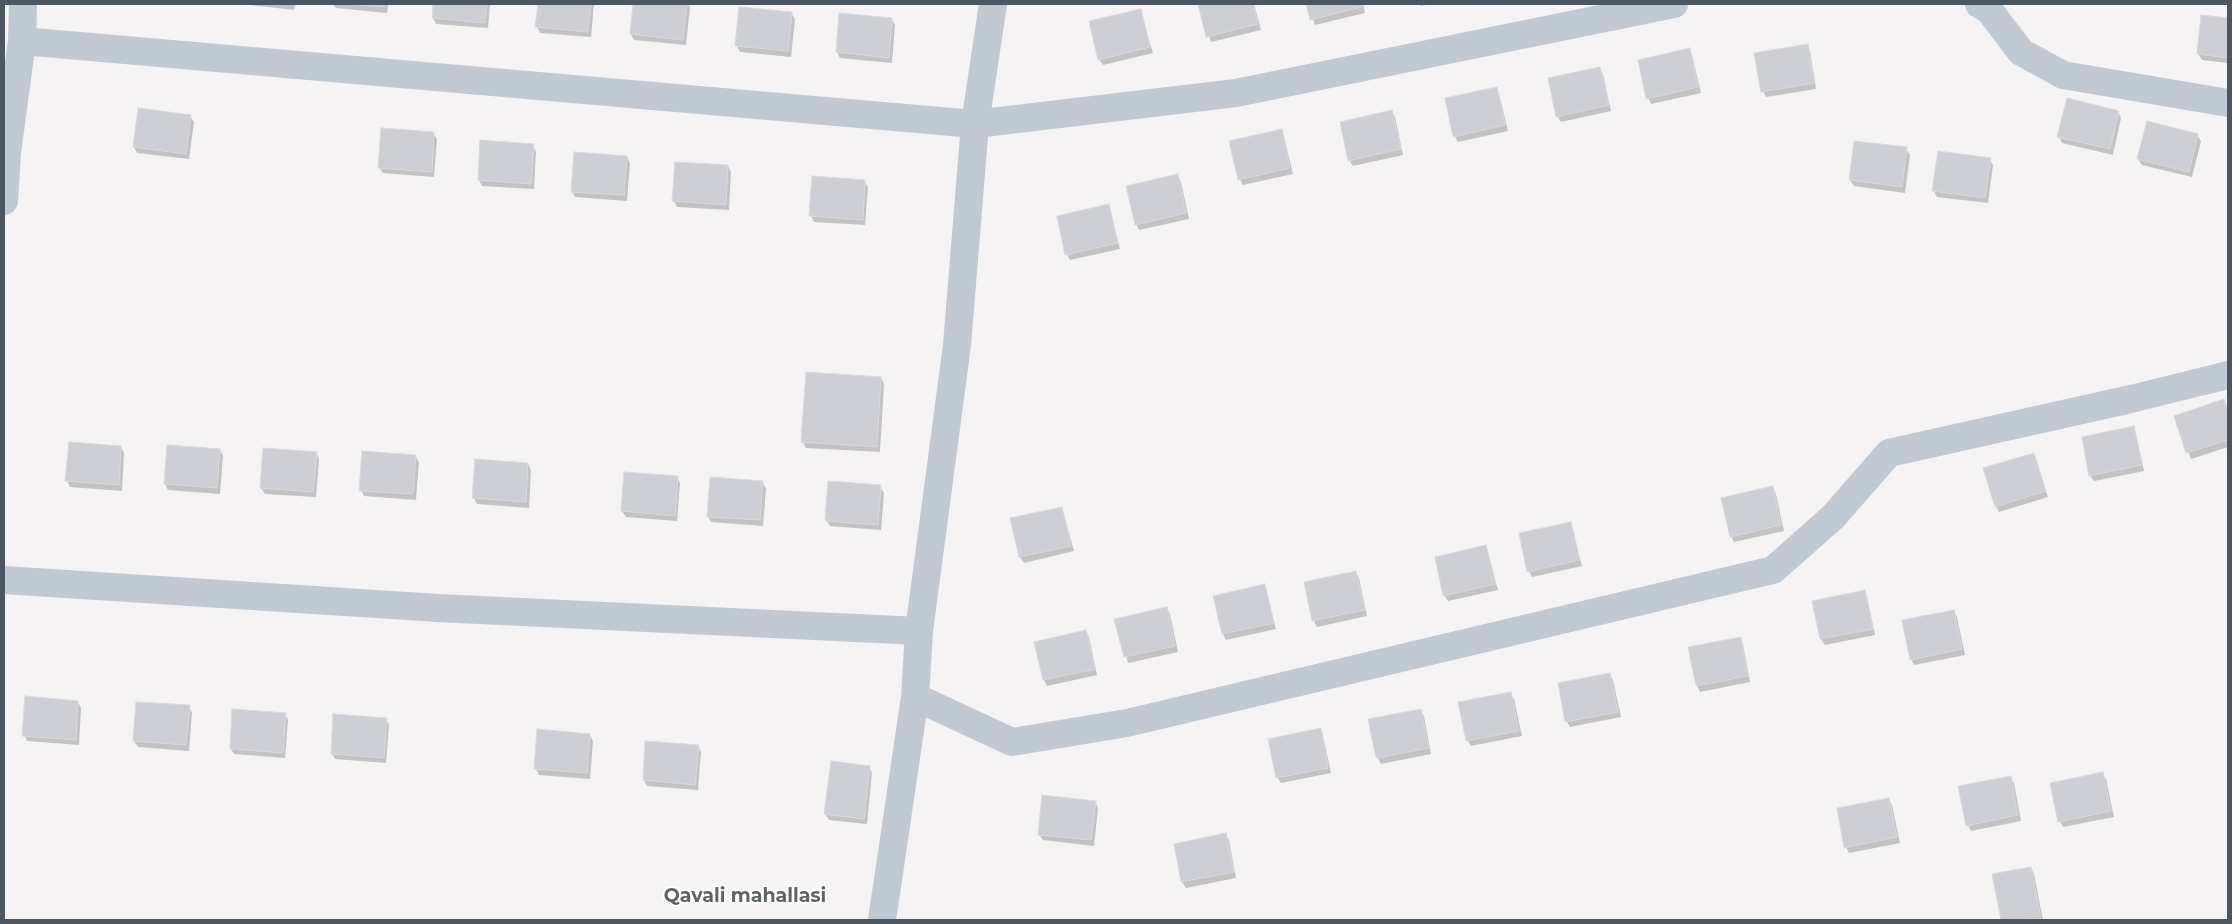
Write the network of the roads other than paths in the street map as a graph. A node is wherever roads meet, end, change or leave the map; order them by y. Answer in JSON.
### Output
{"nodes":[{"id":1,"x":23,"y":4,"type":"edge"},
{"id":2,"x":993,"y":4,"type":"edge"},
{"id":3,"x":1674,"y":4,"type":"edge"},
{"id":4,"x":1979,"y":4,"type":"edge"},
{"id":5,"x":22,"y":41,"type":"junction"},
{"id":6,"x":2228,"y":104,"type":"edge"},
{"id":7,"x":975,"y":124,"type":"junction"},
{"id":8,"x":5,"y":153,"type":"edge"},
{"id":9,"x":4,"y":201,"type":"edge"},
{"id":10,"x":2228,"y":375,"type":"edge"},
{"id":11,"x":4,"y":580,"type":"edge"},
{"id":12,"x":919,"y":631,"type":"junction"},
{"id":13,"x":915,"y":697,"type":"junction"},
{"id":14,"x":882,"y":920,"type":"edge"}],
"edges":[{"from":1,"to":5,"type":"street"},
{"from":2,"to":7,"type":"street"},
{"from":3,"to":7,"type":"street"},
{"from":4,"to":6,"type":"street"},
{"from":5,"to":7,"type":"street"},
{"from":5,"to":8,"type":"street"},
{"from":7,"to":12,"type":"street"},
{"from":8,"to":9,"type":"street"},
{"from":10,"to":13,"type":"street"},
{"from":11,"to":12,"type":"street"},
{"from":12,"to":13,"type":"street"},
{"from":13,"to":14,"type":"street"}]}
